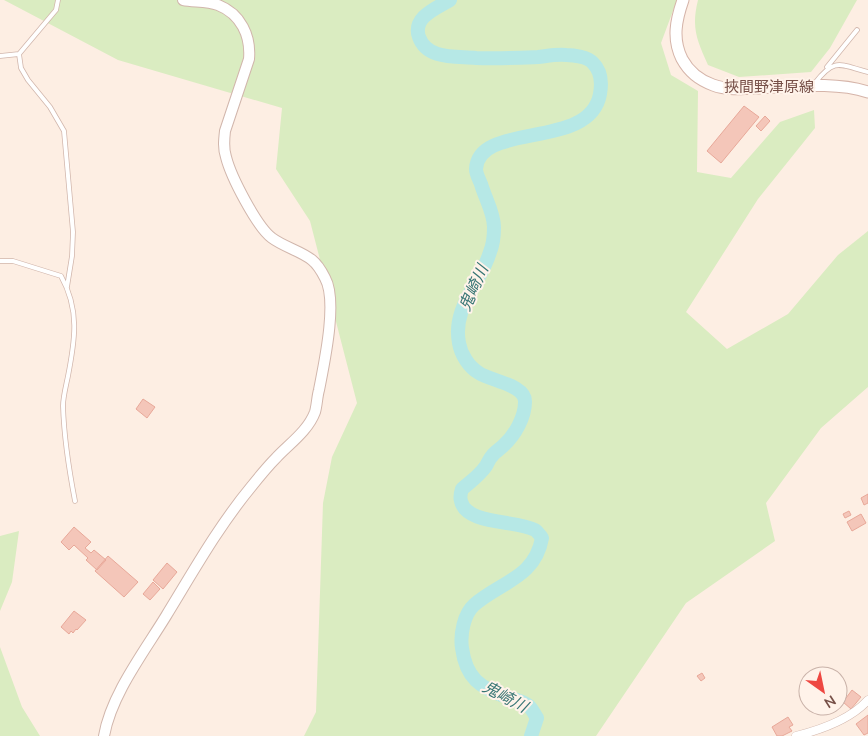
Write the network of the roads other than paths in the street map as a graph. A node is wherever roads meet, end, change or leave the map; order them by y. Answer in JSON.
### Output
{"nodes":[{"id":1,"x":58,"y":0,"type":"edge"},
{"id":2,"x":183,"y":0,"type":"edge"},
{"id":3,"x":683,"y":0,"type":"edge"},
{"id":4,"x":856,"y":30,"type":"dead end"},
{"id":5,"x":19,"y":54,"type":"junction"},
{"id":6,"x":0,"y":56,"type":"edge"},
{"id":7,"x":825,"y":70,"type":"junction"},
{"id":8,"x":868,"y":72,"type":"edge"},
{"id":9,"x":812,"y":87,"type":"junction"},
{"id":10,"x":868,"y":92,"type":"edge"},
{"id":11,"x":0,"y":261,"type":"edge"},
{"id":12,"x":67,"y":287,"type":"junction"},
{"id":13,"x":75,"y":501,"type":"dead end"},
{"id":14,"x":868,"y":700,"type":"edge"},
{"id":15,"x":104,"y":736,"type":"edge"},
{"id":16,"x":796,"y":736,"type":"edge"}],
"edges":[{"from":1,"to":5,"type":"lane"},
{"from":2,"to":15,"type":"street"},
{"from":3,"to":9,"type":"main road","name":"挾間野津原線"},
{"from":4,"to":7,"type":"lane"},
{"from":5,"to":6,"type":"lane"},
{"from":5,"to":12,"type":"lane"},
{"from":7,"to":8,"type":"lane"},
{"from":7,"to":9,"type":"lane"},
{"from":9,"to":10,"type":"main road","name":"挾間野津原線"},
{"from":11,"to":12,"type":"lane"},
{"from":12,"to":13,"type":"lane"},
{"from":14,"to":16,"type":"street"}]}
